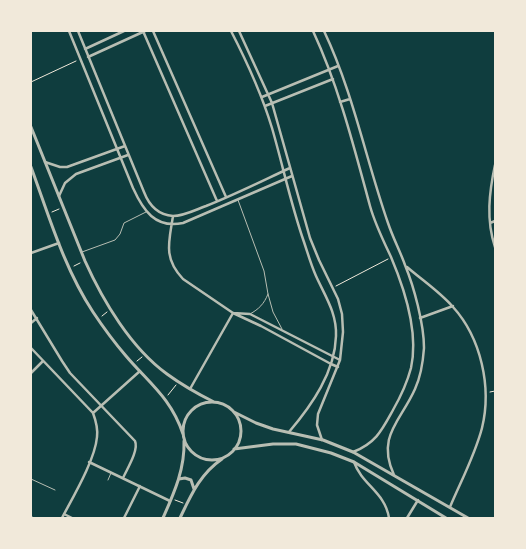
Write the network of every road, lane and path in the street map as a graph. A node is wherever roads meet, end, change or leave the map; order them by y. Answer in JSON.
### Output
{"nodes":[{"id":1,"x":69,"y":31,"type":"edge"},
{"id":2,"x":78,"y":31,"type":"edge"},
{"id":3,"x":124,"y":31,"type":"edge"},
{"id":4,"x":143,"y":31,"type":"edge"},
{"id":5,"x":153,"y":31,"type":"edge"},
{"id":6,"x":231,"y":31,"type":"edge"},
{"id":7,"x":239,"y":31,"type":"edge"},
{"id":8,"x":314,"y":31,"type":"edge"},
{"id":9,"x":324,"y":31,"type":"edge"},
{"id":10,"x":85,"y":49,"type":"junction"},
{"id":11,"x":88,"y":57,"type":"junction"},
{"id":12,"x":80,"y":59,"type":"junction"},
{"id":13,"x":338,"y":66,"type":"junction"},
{"id":14,"x":329,"y":70,"type":"junction"},
{"id":15,"x":333,"y":79,"type":"junction"},
{"id":16,"x":31,"y":82,"type":"edge"},
{"id":17,"x":268,"y":94,"type":"junction"},
{"id":18,"x":262,"y":96,"type":"junction"},
{"id":19,"x":350,"y":98,"type":"junction"},
{"id":20,"x":340,"y":102,"type":"junction"},
{"id":21,"x":272,"y":103,"type":"junction"},
{"id":22,"x":265,"y":106,"type":"junction"},
{"id":23,"x":31,"y":127,"type":"edge"},
{"id":24,"x":125,"y":146,"type":"junction"},
{"id":25,"x":117,"y":149,"type":"junction"},
{"id":26,"x":128,"y":155,"type":"junction"},
{"id":27,"x":120,"y":158,"type":"junction"},
{"id":28,"x":45,"y":162,"type":"junction"},
{"id":29,"x":495,"y":164,"type":"edge"},
{"id":30,"x":31,"y":167,"type":"edge"},
{"id":31,"x":290,"y":168,"type":"junction"},
{"id":32,"x":284,"y":171,"type":"junction"},
{"id":33,"x":292,"y":176,"type":"junction"},
{"id":34,"x":286,"y":179,"type":"junction"},
{"id":35,"x":59,"y":196,"type":"junction"},
{"id":36,"x":226,"y":197,"type":"junction"},
{"id":37,"x":238,"y":200,"type":"junction"},
{"id":38,"x":217,"y":201,"type":"junction"},
{"id":39,"x":64,"y":207,"type":"junction"},
{"id":40,"x":146,"y":212,"type":"junction"},
{"id":41,"x":48,"y":213,"type":"junction"},
{"id":42,"x":173,"y":216,"type":"junction"},
{"id":43,"x":495,"y":221,"type":"edge"},
{"id":44,"x":490,"y":223,"type":"junction"},
{"id":45,"x":172,"y":225,"type":"junction"},
{"id":46,"x":59,"y":243,"type":"junction"},
{"id":47,"x":495,"y":248,"type":"edge"},
{"id":48,"x":82,"y":252,"type":"junction"},
{"id":49,"x":31,"y":253,"type":"edge"},
{"id":50,"x":391,"y":258,"type":"junction"},
{"id":51,"x":86,"y":261,"type":"junction"},
{"id":52,"x":406,"y":266,"type":"junction"},
{"id":53,"x":69,"y":267,"type":"junction"},
{"id":54,"x":332,"y":288,"type":"junction"},
{"id":55,"x":268,"y":294,"type":"junction"},
{"id":56,"x":453,"y":306,"type":"junction"},
{"id":57,"x":31,"y":310,"type":"edge"},
{"id":58,"x":111,"y":310,"type":"junction"},
{"id":59,"x":232,"y":313,"type":"junction"},
{"id":60,"x":250,"y":314,"type":"junction"},
{"id":61,"x":37,"y":318,"type":"junction"},
{"id":62,"x":420,"y":318,"type":"junction"},
{"id":63,"x":98,"y":319,"type":"junction"},
{"id":64,"x":31,"y":323,"type":"edge"},
{"id":65,"x":282,"y":329,"type":"junction"},
{"id":66,"x":31,"y":348,"type":"edge"},
{"id":67,"x":145,"y":354,"type":"junction"},
{"id":68,"x":333,"y":356,"type":"junction"},
{"id":69,"x":340,"y":360,"type":"junction"},
{"id":70,"x":43,"y":361,"type":"junction"},
{"id":71,"x":134,"y":364,"type":"junction"},
{"id":72,"x":331,"y":364,"type":"junction"},
{"id":73,"x":338,"y":367,"type":"junction"},
{"id":74,"x":140,"y":371,"type":"junction"},
{"id":75,"x":31,"y":373,"type":"edge"},
{"id":76,"x":178,"y":382,"type":"junction"},
{"id":77,"x":190,"y":390,"type":"junction"},
{"id":78,"x":495,"y":391,"type":"edge"},
{"id":79,"x":485,"y":392,"type":"junction"},
{"id":80,"x":165,"y":398,"type":"junction"},
{"id":81,"x":214,"y":402,"type":"junction"},
{"id":82,"x":101,"y":405,"type":"junction"},
{"id":83,"x":234,"y":412,"type":"junction"},
{"id":84,"x":93,"y":413,"type":"junction"},
{"id":85,"x":289,"y":432,"type":"junction"},
{"id":86,"x":183,"y":434,"type":"junction"},
{"id":87,"x":184,"y":439,"type":"junction"},
{"id":88,"x":323,"y":440,"type":"junction"},
{"id":89,"x":234,"y":449,"type":"junction"},
{"id":90,"x":353,"y":452,"type":"junction"},
{"id":91,"x":225,"y":456,"type":"junction"},
{"id":92,"x":89,"y":462,"type":"junction"},
{"id":93,"x":354,"y":462,"type":"junction"},
{"id":94,"x":111,"y":473,"type":"junction"},
{"id":95,"x":394,"y":475,"type":"junction"},
{"id":96,"x":123,"y":478,"type":"junction"},
{"id":97,"x":31,"y":479,"type":"edge"},
{"id":98,"x":179,"y":479,"type":"junction"},
{"id":99,"x":108,"y":480,"type":"dead end"},
{"id":100,"x":140,"y":486,"type":"junction"},
{"id":101,"x":194,"y":488,"type":"junction"},
{"id":102,"x":55,"y":490,"type":"dead end"},
{"id":103,"x":418,"y":500,"type":"junction"},
{"id":104,"x":170,"y":501,"type":"junction"},
{"id":105,"x":186,"y":505,"type":"junction"},
{"id":106,"x":450,"y":507,"type":"junction"},
{"id":107,"x":64,"y":514,"type":"junction"},
{"id":108,"x":62,"y":518,"type":"edge"},
{"id":109,"x":72,"y":518,"type":"edge"},
{"id":110,"x":124,"y":518,"type":"edge"},
{"id":111,"x":163,"y":518,"type":"edge"},
{"id":112,"x":180,"y":518,"type":"edge"},
{"id":113,"x":389,"y":518,"type":"edge"},
{"id":114,"x":406,"y":518,"type":"edge"},
{"id":115,"x":446,"y":518,"type":"edge"},
{"id":116,"x":468,"y":518,"type":"edge"}],
"edges":[{"from":1,"to":12,"type":"street"},
{"from":2,"to":10,"type":"street"},
{"from":3,"to":10,"type":"street"},
{"from":4,"to":11,"type":"street"},
{"from":4,"to":38,"type":"street"},
{"from":5,"to":36,"type":"street"},
{"from":6,"to":18,"type":"street"},
{"from":7,"to":17,"type":"street"},
{"from":8,"to":14,"type":"street"},
{"from":9,"to":13,"type":"street"},
{"from":10,"to":11,"type":"street"},
{"from":11,"to":24,"type":"street"},
{"from":12,"to":16,"type":"path"},
{"from":12,"to":25,"type":"street"},
{"from":13,"to":14,"type":"street"},
{"from":13,"to":19,"type":"street"},
{"from":14,"to":15,"type":"street"},
{"from":14,"to":17,"type":"street"},
{"from":15,"to":20,"type":"street"},
{"from":15,"to":21,"type":"street"},
{"from":17,"to":18,"type":"street"},
{"from":17,"to":21,"type":"street"},
{"from":18,"to":22,"type":"street"},
{"from":19,"to":20,"type":"street"},
{"from":19,"to":52,"type":"street"},
{"from":20,"to":50,"type":"street"},
{"from":21,"to":22,"type":"street"},
{"from":21,"to":31,"type":"street"},
{"from":22,"to":32,"type":"street"},
{"from":23,"to":28,"type":"street"},
{"from":24,"to":25,"type":"street"},
{"from":24,"to":26,"type":"street"},
{"from":25,"to":27,"type":"street"},
{"from":25,"to":28,"type":"street"},
{"from":26,"to":27,"type":"street"},
{"from":26,"to":42,"type":"street"},
{"from":27,"to":35,"type":"street"},
{"from":27,"to":40,"type":"street"},
{"from":28,"to":35,"type":"street"},
{"from":29,"to":44,"type":"street"},
{"from":30,"to":41,"type":"street"},
{"from":31,"to":32,"type":"street"},
{"from":31,"to":33,"type":"street"},
{"from":32,"to":34,"type":"street"},
{"from":32,"to":36,"type":"street"},
{"from":33,"to":34,"type":"street"},
{"from":33,"to":54,"type":"street"},
{"from":34,"to":37,"type":"street"},
{"from":34,"to":68,"type":"street"},
{"from":35,"to":39,"type":"street"},
{"from":36,"to":38,"type":"street"},
{"from":37,"to":45,"type":"street"},
{"from":37,"to":55,"type":"lane"},
{"from":38,"to":42,"type":"street"},
{"from":39,"to":41,"type":"path"},
{"from":39,"to":48,"type":"street"},
{"from":40,"to":45,"type":"street"},
{"from":40,"to":48,"type":"lane"},
{"from":41,"to":46,"type":"street"},
{"from":42,"to":45,"type":"street"},
{"from":43,"to":44,"type":"street"},
{"from":44,"to":47,"type":"street"},
{"from":45,"to":59,"type":"street"},
{"from":46,"to":49,"type":"street"},
{"from":46,"to":53,"type":"street"},
{"from":48,"to":51,"type":"street"},
{"from":50,"to":54,"type":"path"},
{"from":50,"to":90,"type":"street"},
{"from":51,"to":53,"type":"path"},
{"from":51,"to":58,"type":"street"},
{"from":52,"to":56,"type":"street"},
{"from":52,"to":62,"type":"street"},
{"from":53,"to":63,"type":"street"},
{"from":54,"to":69,"type":"street"},
{"from":55,"to":60,"type":"lane"},
{"from":55,"to":65,"type":"lane"},
{"from":56,"to":62,"type":"street"},
{"from":56,"to":79,"type":"street"},
{"from":57,"to":61,"type":"street"},
{"from":58,"to":63,"type":"path"},
{"from":58,"to":67,"type":"street"},
{"from":59,"to":60,"type":"street"},
{"from":59,"to":72,"type":"street"},
{"from":59,"to":77,"type":"street"},
{"from":60,"to":65,"type":"street"},
{"from":61,"to":64,"type":"street"},
{"from":61,"to":82,"type":"street"},
{"from":62,"to":95,"type":"street"},
{"from":63,"to":71,"type":"street"},
{"from":65,"to":68,"type":"street"},
{"from":66,"to":70,"type":"street"},
{"from":67,"to":71,"type":"path"},
{"from":67,"to":76,"type":"street"},
{"from":68,"to":69,"type":"street"},
{"from":68,"to":72,"type":"street"},
{"from":69,"to":73,"type":"street"},
{"from":70,"to":75,"type":"street"},
{"from":70,"to":84,"type":"street"},
{"from":71,"to":74,"type":"street"},
{"from":72,"to":73,"type":"street"},
{"from":72,"to":85,"type":"street"},
{"from":73,"to":88,"type":"street"},
{"from":74,"to":80,"type":"street"},
{"from":74,"to":82,"type":"street"},
{"from":76,"to":77,"type":"street"},
{"from":76,"to":80,"type":"path"},
{"from":77,"to":81,"type":"street"},
{"from":78,"to":79,"type":"path"},
{"from":79,"to":106,"type":"street"},
{"from":80,"to":86,"type":"street"},
{"from":81,"to":83,"type":"street"},
{"from":81,"to":86,"type":"street"},
{"from":82,"to":84,"type":"street"},
{"from":82,"to":96,"type":"street"},
{"from":83,"to":85,"type":"street"},
{"from":83,"to":89,"type":"street"},
{"from":84,"to":92,"type":"street"},
{"from":85,"to":88,"type":"street"},
{"from":86,"to":87,"type":"street"},
{"from":87,"to":91,"type":"street"},
{"from":87,"to":98,"type":"street"},
{"from":88,"to":90,"type":"street"},
{"from":89,"to":91,"type":"street"},
{"from":89,"to":93,"type":"street"},
{"from":90,"to":95,"type":"street"},
{"from":91,"to":101,"type":"street"},
{"from":92,"to":94,"type":"street"},
{"from":92,"to":107,"type":"street"},
{"from":93,"to":103,"type":"street"},
{"from":93,"to":113,"type":"street"},
{"from":94,"to":96,"type":"street"},
{"from":94,"to":99,"type":"lane"},
{"from":95,"to":106,"type":"street"},
{"from":96,"to":100,"type":"street"},
{"from":97,"to":102,"type":"lane"},
{"from":98,"to":101,"type":"street"},
{"from":98,"to":104,"type":"street"},
{"from":100,"to":104,"type":"street"},
{"from":100,"to":110,"type":"street"},
{"from":101,"to":105,"type":"street"},
{"from":103,"to":114,"type":"street"},
{"from":103,"to":115,"type":"street"},
{"from":104,"to":105,"type":"path"},
{"from":104,"to":111,"type":"street"},
{"from":105,"to":112,"type":"street"},
{"from":106,"to":116,"type":"street"},
{"from":107,"to":108,"type":"street"},
{"from":107,"to":109,"type":"street"}]}
